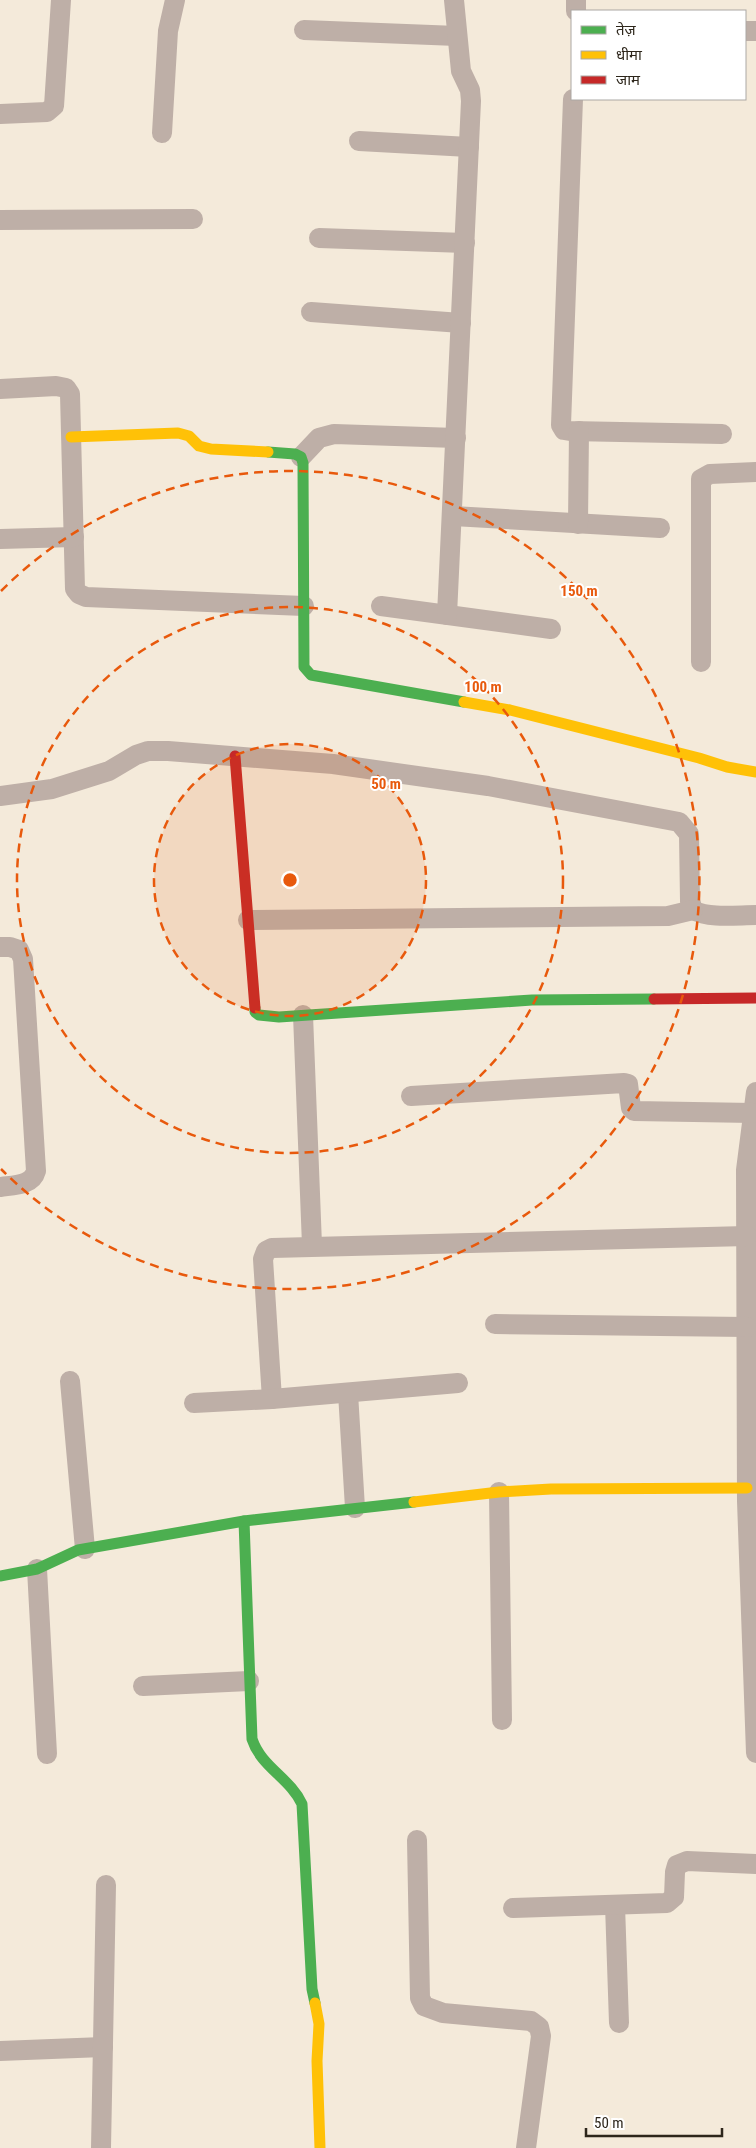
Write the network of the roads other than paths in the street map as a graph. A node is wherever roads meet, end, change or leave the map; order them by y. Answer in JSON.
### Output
{"nodes":[{"id":1,"x":61,"y":0,"type":"edge"},
{"id":2,"x":175,"y":0,"type":"edge"},
{"id":3,"x":454,"y":0,"type":"edge"},
{"id":4,"x":304,"y":30,"type":"dead end"},
{"id":5,"x":458,"y":36,"type":"junction"},
{"id":6,"x":573,"y":100,"type":"edge"},
{"id":7,"x":0,"y":114,"type":"edge"},
{"id":8,"x":162,"y":133,"type":"dead end"},
{"id":9,"x":359,"y":141,"type":"dead end"},
{"id":10,"x":469,"y":147,"type":"junction"},
{"id":11,"x":193,"y":219,"type":"dead end"},
{"id":12,"x":0,"y":220,"type":"edge"},
{"id":13,"x":319,"y":238,"type":"dead end"},
{"id":14,"x":465,"y":243,"type":"junction"},
{"id":15,"x":311,"y":312,"type":"dead end"},
{"id":16,"x":461,"y":323,"type":"junction"},
{"id":17,"x":0,"y":389,"type":"edge"},
{"id":18,"x":579,"y":431,"type":"junction"},
{"id":19,"x":722,"y":434,"type":"dead end"},
{"id":20,"x":71,"y":437,"type":"junction"},
{"id":21,"x":456,"y":438,"type":"junction"},
{"id":22,"x":301,"y":457,"type":"junction"},
{"id":23,"x":756,"y":472,"type":"edge"},
{"id":24,"x":453,"y":516,"type":"junction"},
{"id":25,"x":578,"y":524,"type":"junction"},
{"id":26,"x":660,"y":528,"type":"dead end"},
{"id":27,"x":74,"y":537,"type":"junction"},
{"id":28,"x":0,"y":538,"type":"edge"},
{"id":29,"x":304,"y":606,"type":"junction"},
{"id":30,"x":381,"y":606,"type":"dead end"},
{"id":31,"x":447,"y":615,"type":"junction"},
{"id":32,"x":551,"y":629,"type":"dead end"},
{"id":33,"x":701,"y":662,"type":"dead end"},
{"id":34,"x":235,"y":756,"type":"junction"},
{"id":35,"x":756,"y":772,"type":"edge"},
{"id":36,"x":0,"y":796,"type":"edge"},
{"id":37,"x":693,"y":910,"type":"junction"},
{"id":38,"x":756,"y":915,"type":"edge"},
{"id":39,"x":248,"y":920,"type":"junction"},
{"id":40,"x":0,"y":947,"type":"edge"},
{"id":41,"x":756,"y":998,"type":"edge"},
{"id":42,"x":303,"y":1015,"type":"junction"},
{"id":43,"x":756,"y":1092,"type":"edge"},
{"id":44,"x":410,"y":1096,"type":"dead end"},
{"id":45,"x":752,"y":1113,"type":"junction"},
{"id":46,"x":0,"y":1187,"type":"edge"},
{"id":47,"x":747,"y":1236,"type":"junction"},
{"id":48,"x":312,"y":1246,"type":"junction"},
{"id":49,"x":495,"y":1324,"type":"dead end"},
{"id":50,"x":747,"y":1327,"type":"junction"},
{"id":51,"x":70,"y":1381,"type":"dead end"},
{"id":52,"x":458,"y":1383,"type":"dead end"},
{"id":53,"x":348,"y":1393,"type":"junction"},
{"id":54,"x":272,"y":1399,"type":"junction"},
{"id":55,"x":194,"y":1403,"type":"dead end"},
{"id":56,"x":747,"y":1488,"type":"junction"},
{"id":57,"x":499,"y":1492,"type":"junction"},
{"id":58,"x":355,"y":1508,"type":"junction"},
{"id":59,"x":244,"y":1521,"type":"junction"},
{"id":60,"x":85,"y":1549,"type":"junction"},
{"id":61,"x":752,"y":1550,"type":"edge"},
{"id":62,"x":37,"y":1569,"type":"junction"},
{"id":63,"x":0,"y":1576,"type":"edge"},
{"id":64,"x":250,"y":1681,"type":"junction"},
{"id":65,"x":143,"y":1686,"type":"dead end"},
{"id":66,"x":502,"y":1720,"type":"dead end"},
{"id":67,"x":756,"y":1753,"type":"edge"},
{"id":68,"x":47,"y":1754,"type":"dead end"},
{"id":69,"x":417,"y":1840,"type":"dead end"},
{"id":70,"x":756,"y":1864,"type":"edge"},
{"id":71,"x":106,"y":1885,"type":"dead end"},
{"id":72,"x":615,"y":1905,"type":"junction"},
{"id":73,"x":513,"y":1908,"type":"dead end"},
{"id":74,"x":619,"y":2023,"type":"dead end"},
{"id":75,"x":103,"y":2047,"type":"junction"},
{"id":76,"x":0,"y":2051,"type":"edge"},
{"id":77,"x":101,"y":2148,"type":"edge"},
{"id":78,"x":320,"y":2148,"type":"edge"},
{"id":79,"x":526,"y":2148,"type":"edge"}],
"edges":[{"from":1,"to":7,"type":"street"},
{"from":2,"to":8,"type":"street"},
{"from":3,"to":5,"type":"street"},
{"from":4,"to":5,"type":"street"},
{"from":5,"to":10,"type":"street"},
{"from":6,"to":18,"type":"street"},
{"from":9,"to":10,"type":"street"},
{"from":10,"to":14,"type":"street"},
{"from":11,"to":12,"type":"street"},
{"from":13,"to":14,"type":"street"},
{"from":14,"to":16,"type":"street"},
{"from":15,"to":16,"type":"street"},
{"from":16,"to":21,"type":"street"},
{"from":17,"to":20,"type":"street"},
{"from":18,"to":19,"type":"street"},
{"from":18,"to":25,"type":"street"},
{"from":20,"to":22,"type":"street"},
{"from":20,"to":27,"type":"street"},
{"from":21,"to":22,"type":"street"},
{"from":21,"to":24,"type":"street"},
{"from":22,"to":29,"type":"street"},
{"from":23,"to":33,"type":"street"},
{"from":24,"to":25,"type":"street"},
{"from":24,"to":31,"type":"street"},
{"from":25,"to":26,"type":"street"},
{"from":27,"to":28,"type":"street"},
{"from":27,"to":29,"type":"street"},
{"from":29,"to":35,"type":"street"},
{"from":30,"to":31,"type":"street"},
{"from":31,"to":32,"type":"street"},
{"from":34,"to":36,"type":"street"},
{"from":34,"to":37,"type":"street"},
{"from":34,"to":39,"type":"street"},
{"from":37,"to":38,"type":"street"},
{"from":37,"to":39,"type":"street"},
{"from":39,"to":42,"type":"street"},
{"from":40,"to":46,"type":"street"},
{"from":41,"to":42,"type":"street"},
{"from":42,"to":48,"type":"street"},
{"from":43,"to":45,"type":"street"},
{"from":44,"to":45,"type":"street"},
{"from":45,"to":47,"type":"street"},
{"from":47,"to":48,"type":"street"},
{"from":47,"to":50,"type":"street"},
{"from":48,"to":54,"type":"street"},
{"from":49,"to":50,"type":"street"},
{"from":50,"to":56,"type":"street"},
{"from":51,"to":60,"type":"street"},
{"from":52,"to":53,"type":"street"},
{"from":53,"to":54,"type":"street"},
{"from":53,"to":58,"type":"street"},
{"from":54,"to":55,"type":"street"},
{"from":56,"to":57,"type":"street"},
{"from":56,"to":61,"type":"street"},
{"from":57,"to":58,"type":"street"},
{"from":57,"to":66,"type":"street"},
{"from":58,"to":59,"type":"street"},
{"from":59,"to":60,"type":"street"},
{"from":59,"to":64,"type":"street"},
{"from":60,"to":62,"type":"street"},
{"from":61,"to":67,"type":"street"},
{"from":62,"to":63,"type":"street"},
{"from":62,"to":68,"type":"street"},
{"from":64,"to":65,"type":"street"},
{"from":64,"to":78,"type":"street"},
{"from":69,"to":79,"type":"street"},
{"from":70,"to":72,"type":"street"},
{"from":71,"to":75,"type":"street"},
{"from":72,"to":73,"type":"street"},
{"from":72,"to":74,"type":"street"},
{"from":75,"to":76,"type":"street"},
{"from":75,"to":77,"type":"street"}]}
